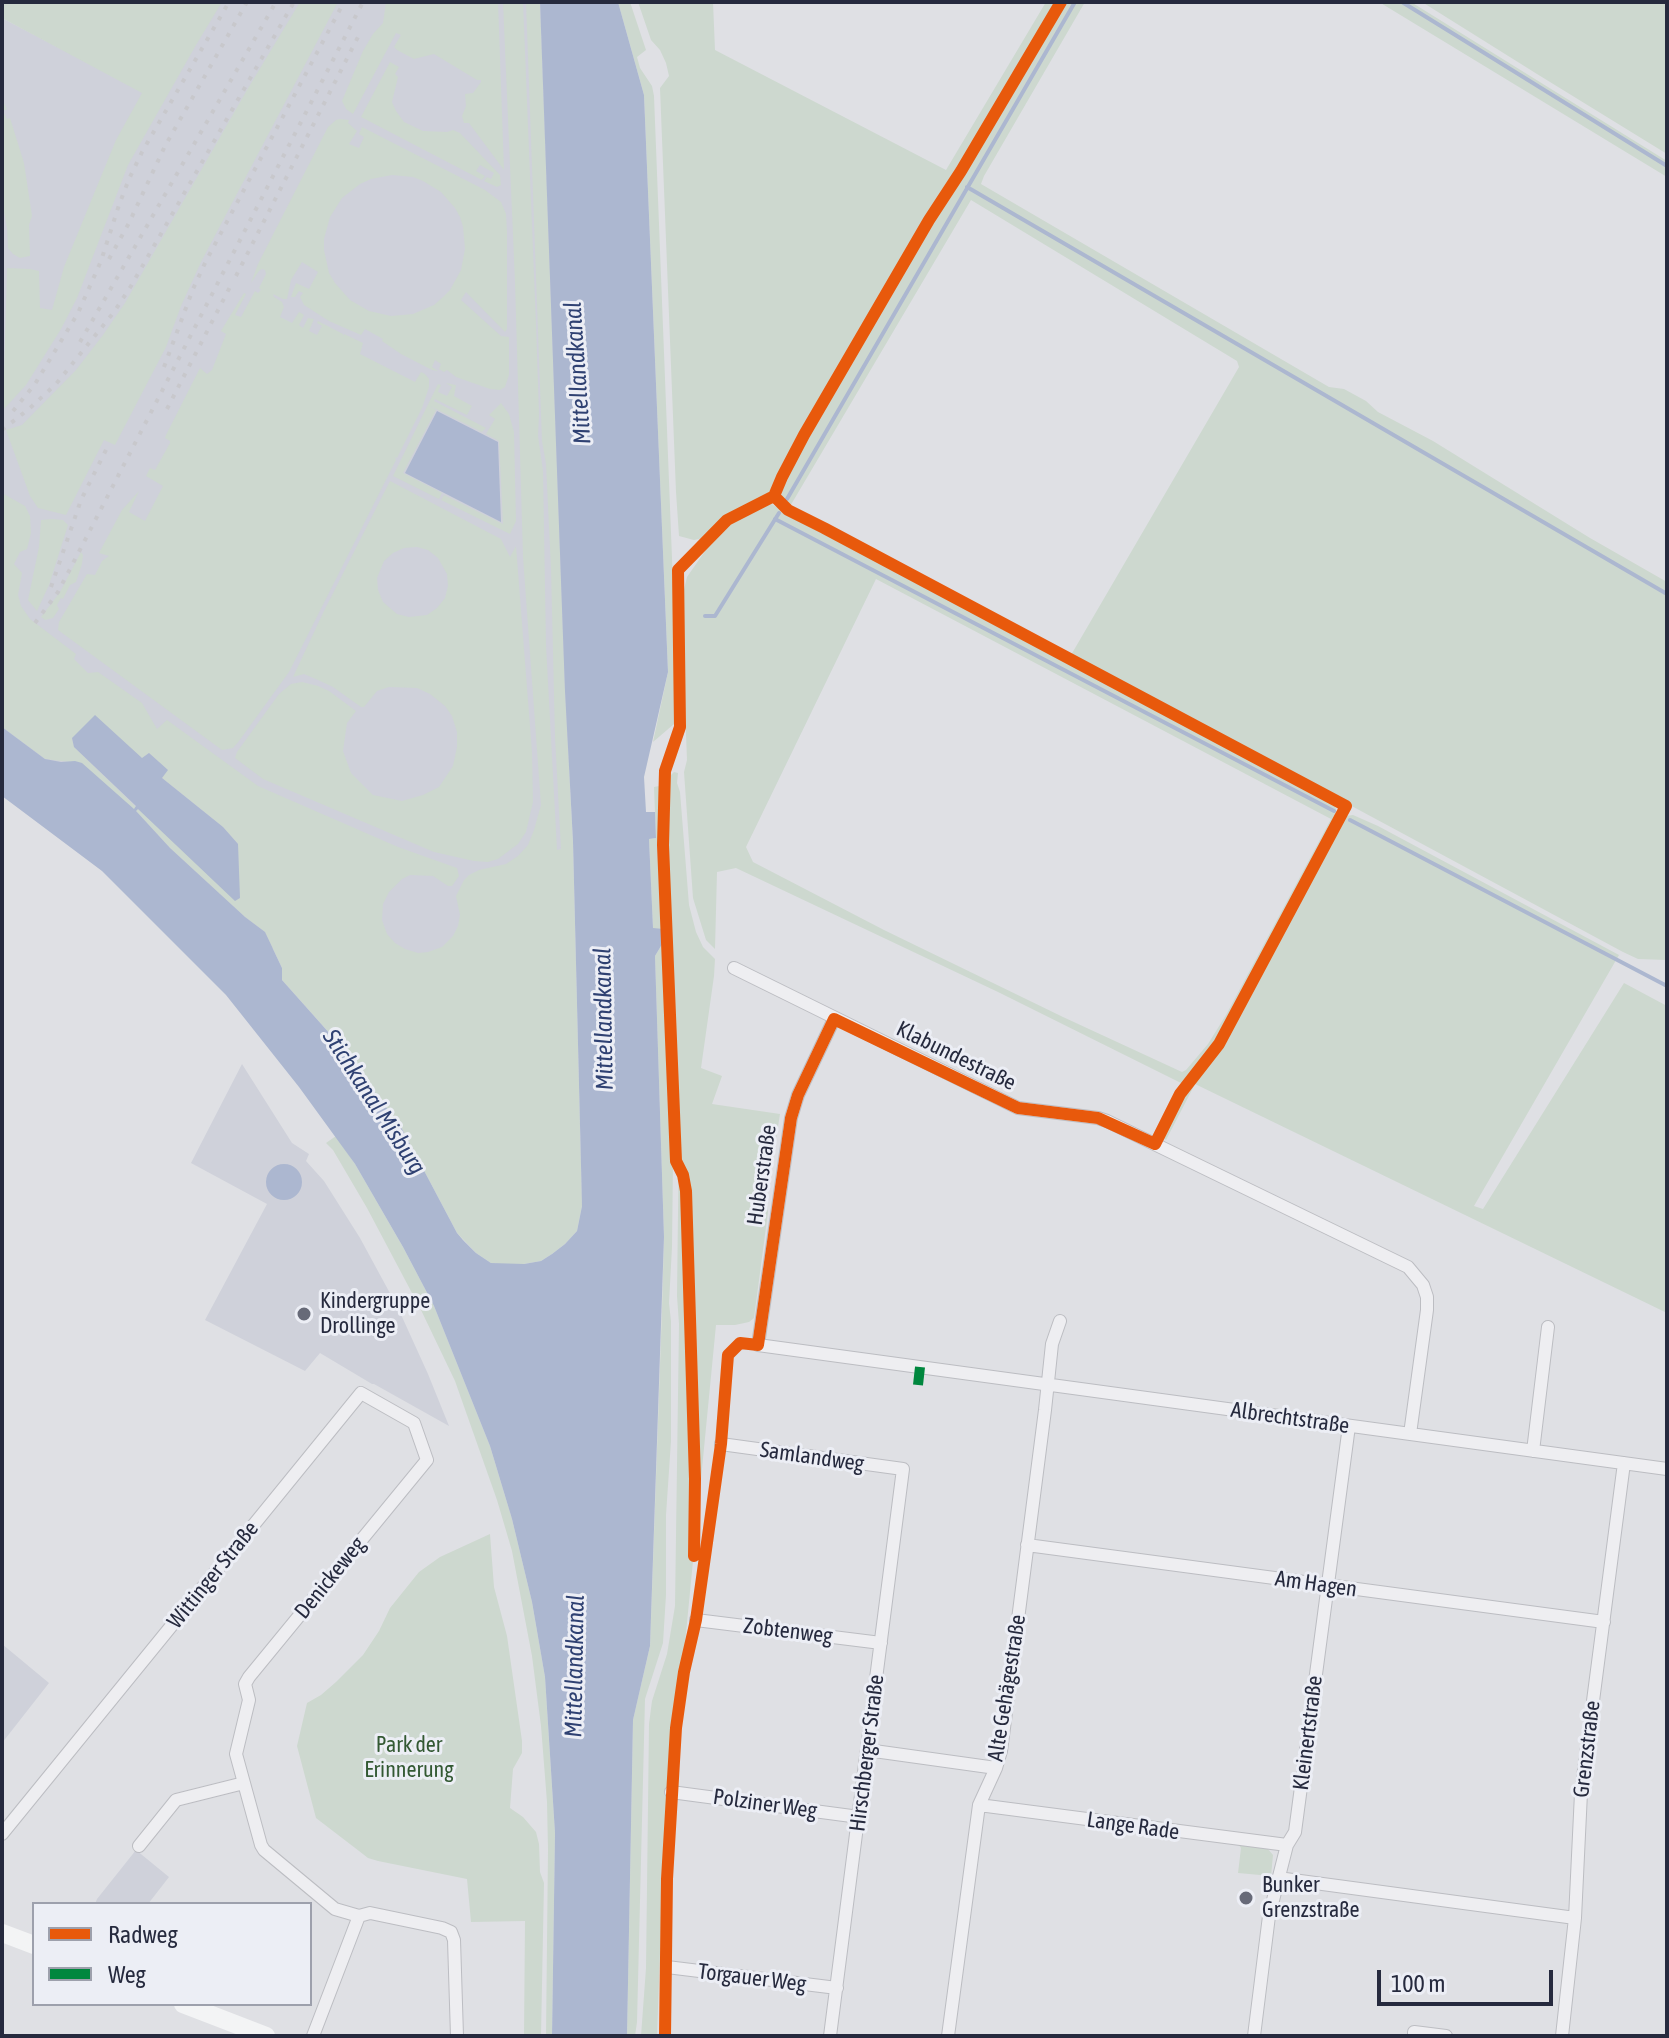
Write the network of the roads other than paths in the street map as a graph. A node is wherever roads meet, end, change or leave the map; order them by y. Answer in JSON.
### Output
{"nodes":[{"id":1,"x":734,"y":968,"type":"dead end"},
{"id":2,"x":834,"y":1019,"type":"junction"},
{"id":3,"x":1060,"y":1321,"type":"dead end"},
{"id":4,"x":1548,"y":1327,"type":"dead end"},
{"id":5,"x":758,"y":1345,"type":"joint"},
{"id":6,"x":1048,"y":1384,"type":"junction"},
{"id":7,"x":1349,"y":1426,"type":"junction"},
{"id":8,"x":1410,"y":1434,"type":"junction"},
{"id":9,"x":721,"y":1444,"type":"dead end"},
{"id":10,"x":1533,"y":1451,"type":"junction"},
{"id":11,"x":427,"y":1460,"type":"joint"},
{"id":12,"x":1624,"y":1463,"type":"junction"},
{"id":13,"x":903,"y":1469,"type":"joint"},
{"id":14,"x":1667,"y":1469,"type":"edge"},
{"id":15,"x":1027,"y":1545,"type":"junction"},
{"id":16,"x":1328,"y":1585,"type":"junction"},
{"id":17,"x":696,"y":1620,"type":"dead end"},
{"id":18,"x":1604,"y":1622,"type":"junction"},
{"id":19,"x":881,"y":1643,"type":"junction"},
{"id":20,"x":867,"y":1750,"type":"junction"},
{"id":21,"x":996,"y":1768,"type":"junction"},
{"id":22,"x":244,"y":1783,"type":"junction"},
{"id":23,"x":671,"y":1792,"type":"dead end"},
{"id":24,"x":979,"y":1805,"type":"junction"},
{"id":25,"x":859,"y":1817,"type":"junction"},
{"id":26,"x":2,"y":1834,"type":"edge"},
{"id":27,"x":1287,"y":1845,"type":"junction"},
{"id":28,"x":139,"y":1846,"type":"dead end"},
{"id":29,"x":1278,"y":1878,"type":"junction"},
{"id":30,"x":359,"y":1916,"type":"junction"},
{"id":31,"x":1575,"y":1918,"type":"junction"},
{"id":32,"x":2,"y":1933,"type":"edge"},
{"id":33,"x":32,"y":1944,"type":"edge"},
{"id":34,"x":667,"y":1967,"type":"dead end"},
{"id":35,"x":837,"y":1988,"type":"junction"},
{"id":36,"x":188,"y":2006,"type":"edge"},
{"id":37,"x":266,"y":2036,"type":"edge"},
{"id":38,"x":313,"y":2036,"type":"edge"},
{"id":39,"x":457,"y":2036,"type":"edge"},
{"id":40,"x":830,"y":2036,"type":"edge"},
{"id":41,"x":948,"y":2036,"type":"edge"},
{"id":42,"x":1254,"y":2036,"type":"edge"},
{"id":43,"x":1414,"y":2036,"type":"edge"},
{"id":44,"x":1446,"y":2036,"type":"edge"},
{"id":45,"x":1562,"y":2036,"type":"edge"}],
"edges":[{"from":1,"to":2,"type":"street","name":"Klabundestraße"},
{"from":2,"to":5,"type":"street","name":"Huberstraße"},
{"from":2,"to":8,"type":"street","name":"Klabundestraße"},
{"from":3,"to":6,"type":"street"},
{"from":4,"to":10,"type":"street"},
{"from":5,"to":6,"type":"street","name":"Albrechtstraße"},
{"from":6,"to":7,"type":"street","name":"Albrechtstraße"},
{"from":6,"to":15,"type":"street","name":"Alte Gehägestraße"},
{"from":7,"to":8,"type":"street","name":"Albrechtstraße"},
{"from":7,"to":16,"type":"street","name":"Kleinertstraße"},
{"from":8,"to":10,"type":"street","name":"Albrechtstraße"},
{"from":9,"to":13,"type":"street","name":"Samlandweg"},
{"from":10,"to":12,"type":"street","name":"Albrechtstraße"},
{"from":11,"to":22,"type":"street","name":"Denickeweg"},
{"from":11,"to":26,"type":"street","name":"Wittinger Straße"},
{"from":12,"to":14,"type":"street","name":"Albrechtstraße"},
{"from":12,"to":18,"type":"street","name":"Grenzstraße"},
{"from":13,"to":19,"type":"street","name":"Hirschberger Straße"},
{"from":15,"to":16,"type":"street","name":"Am Hagen"},
{"from":15,"to":21,"type":"street","name":"Alte Gehägestraße"},
{"from":16,"to":18,"type":"street","name":"Am Hagen"},
{"from":16,"to":27,"type":"street","name":"Kleinertstraße"},
{"from":17,"to":19,"type":"street","name":"Zobtenweg"},
{"from":18,"to":31,"type":"street","name":"Grenzstraße"},
{"from":19,"to":20,"type":"street","name":"Hirschberger Straße"},
{"from":20,"to":21,"type":"street"},
{"from":20,"to":25,"type":"street","name":"Hirschberger Straße"},
{"from":21,"to":24,"type":"street","name":"Alte Gehägestraße"},
{"from":22,"to":28,"type":"street"},
{"from":22,"to":30,"type":"street","name":"Denickeweg"},
{"from":23,"to":25,"type":"street","name":"Polziner Weg"},
{"from":24,"to":27,"type":"street","name":"Lange Rade"},
{"from":24,"to":41,"type":"street","name":"Alte Gehägestraße"},
{"from":25,"to":35,"type":"street","name":"Hirschberger Straße"},
{"from":27,"to":29,"type":"street","name":"Kleinertstraße"},
{"from":29,"to":31,"type":"street"},
{"from":29,"to":42,"type":"street","name":"Kleinertstraße"},
{"from":30,"to":38,"type":"street"},
{"from":30,"to":39,"type":"street"},
{"from":31,"to":45,"type":"street","name":"Grenzstraße"},
{"from":32,"to":33,"type":"main road"},
{"from":34,"to":35,"type":"street","name":"Torgauer Weg"},
{"from":35,"to":40,"type":"street","name":"Hirschberger Straße"},
{"from":36,"to":37,"type":"main road"},
{"from":43,"to":44,"type":"street"}]}
